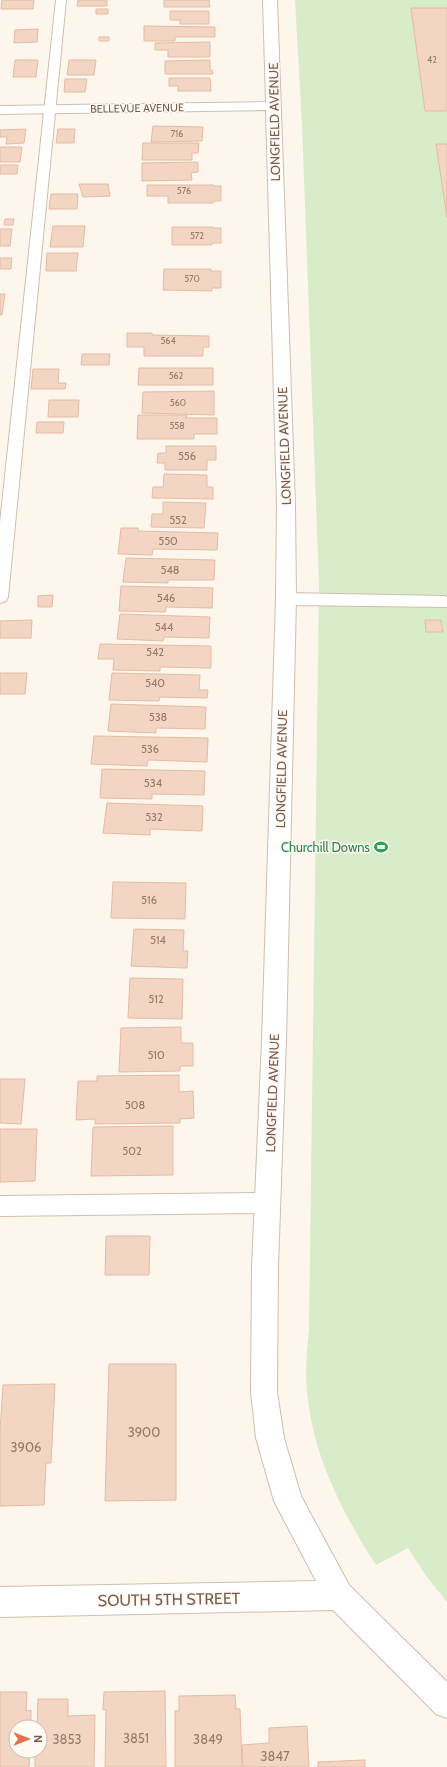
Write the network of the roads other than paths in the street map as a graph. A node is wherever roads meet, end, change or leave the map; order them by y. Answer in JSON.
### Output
{"nodes":[{"id":1,"x":60,"y":0,"type":"edge"},
{"id":2,"x":270,"y":0,"type":"edge"},
{"id":3,"x":273,"y":106,"type":"junction"},
{"id":4,"x":0,"y":110,"type":"edge"},
{"id":5,"x":49,"y":110,"type":"junction"},
{"id":6,"x":0,"y":597,"type":"edge"},
{"id":7,"x":286,"y":599,"type":"junction"},
{"id":8,"x":444,"y":602,"type":"dead end"},
{"id":9,"x":267,"y":1203,"type":"junction"},
{"id":10,"x":0,"y":1206,"type":"edge"},
{"id":11,"x":339,"y":1595,"type":"junction"},
{"id":12,"x":0,"y":1602,"type":"edge"},
{"id":13,"x":447,"y":1703,"type":"edge"}],
"edges":[{"from":1,"to":5,"type":"lane"},
{"from":2,"to":3,"type":"street","name":"LONGFIELD AVENUE"},
{"from":3,"to":5,"type":"street","name":"BELLEVUE AVENUE"},
{"from":3,"to":7,"type":"street","name":"LONGFIELD AVENUE"},
{"from":4,"to":5,"type":"street","name":"BELLEVUE AVENUE"},
{"from":5,"to":6,"type":"lane"},
{"from":7,"to":8,"type":"lane"},
{"from":7,"to":9,"type":"street","name":"LONGFIELD AVENUE"},
{"from":9,"to":10,"type":"lane"},
{"from":9,"to":11,"type":"street","name":"LONGFIELD AVENUE"},
{"from":11,"to":12,"type":"street","name":"SOUTH 5TH STREET"},
{"from":11,"to":13,"type":"street","name":"LONGFIELD AVENUE"}]}
